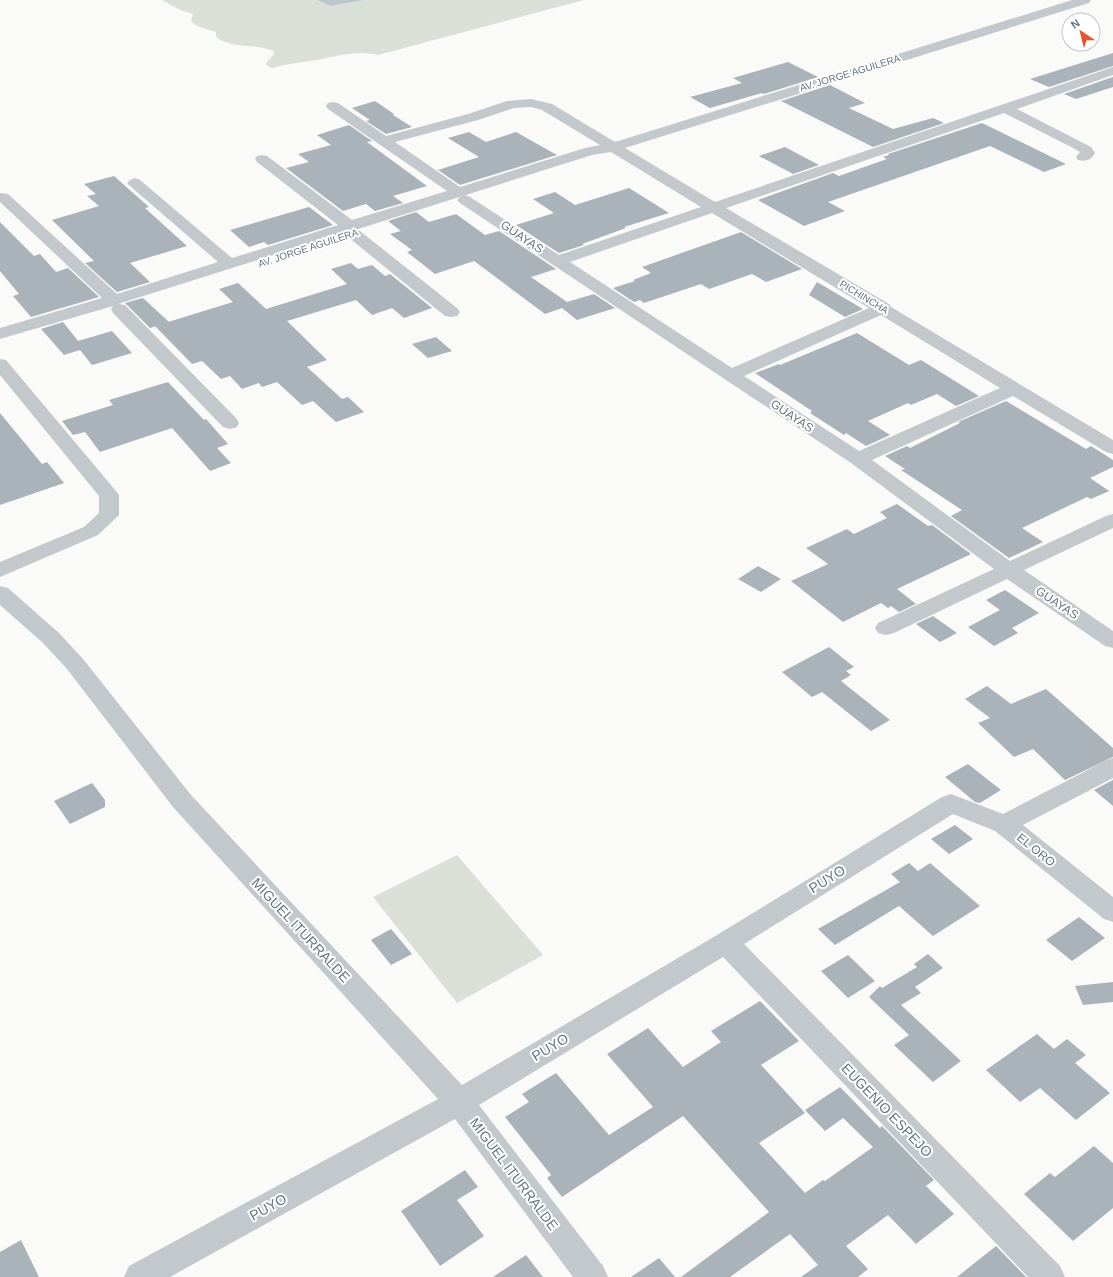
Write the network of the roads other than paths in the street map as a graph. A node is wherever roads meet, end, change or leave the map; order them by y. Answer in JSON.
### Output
{"nodes":[{"id":1,"x":1085,"y":0,"type":"edge"},
{"id":2,"x":1113,"y":71,"type":"edge"},
{"id":3,"x":334,"y":106,"type":"dead end"},
{"id":4,"x":1005,"y":108,"type":"junction"},
{"id":5,"x":384,"y":141,"type":"junction"},
{"id":6,"x":614,"y":147,"type":"junction"},
{"id":7,"x":1083,"y":157,"type":"dead end"},
{"id":8,"x":262,"y":159,"type":"dead end"},
{"id":9,"x":135,"y":183,"type":"dead end"},
{"id":10,"x":461,"y":196,"type":"junction"},
{"id":11,"x":3,"y":197,"type":"dead end"},
{"id":12,"x":717,"y":208,"type":"junction"},
{"id":13,"x":352,"y":230,"type":"junction"},
{"id":14,"x":557,"y":261,"type":"junction"},
{"id":15,"x":230,"y":264,"type":"junction"},
{"id":16,"x":116,"y":305,"type":"junction"},
{"id":17,"x":884,"y":308,"type":"junction"},
{"id":18,"x":451,"y":312,"type":"dead end"},
{"id":19,"x":0,"y":334,"type":"edge"},
{"id":20,"x":0,"y":345,"type":"edge"},
{"id":21,"x":0,"y":364,"type":"edge"},
{"id":22,"x":731,"y":374,"type":"junction"},
{"id":23,"x":1015,"y":388,"type":"junction"},
{"id":24,"x":230,"y":423,"type":"dead end"},
{"id":25,"x":1113,"y":448,"type":"edge"},
{"id":26,"x":858,"y":459,"type":"junction"},
{"id":27,"x":1113,"y":520,"type":"edge"},
{"id":28,"x":0,"y":570,"type":"edge"},
{"id":29,"x":1009,"y":570,"type":"junction"},
{"id":30,"x":0,"y":593,"type":"edge"},
{"id":31,"x":886,"y":628,"type":"dead end"},
{"id":32,"x":1113,"y":641,"type":"edge"},
{"id":33,"x":1113,"y":767,"type":"edge"},
{"id":34,"x":951,"y":803,"type":"joint"},
{"id":35,"x":1004,"y":824,"type":"junction"},
{"id":36,"x":1113,"y":912,"type":"edge"},
{"id":37,"x":726,"y":942,"type":"junction"},
{"id":38,"x":459,"y":1102,"type":"junction"},
{"id":39,"x":140,"y":1277,"type":"edge"},
{"id":40,"x":592,"y":1277,"type":"edge"},
{"id":41,"x":1049,"y":1277,"type":"edge"}],
"edges":[{"from":1,"to":6,"type":"street","name":"AV. JORGE AGUILERA"},
{"from":2,"to":4,"type":"street"},
{"from":3,"to":5,"type":"street","name":"GUAYAS"},
{"from":4,"to":7,"type":"street"},
{"from":4,"to":12,"type":"street"},
{"from":5,"to":6,"type":"street","name":"PICHINCHA"},
{"from":5,"to":10,"type":"street","name":"GUAYAS"},
{"from":6,"to":10,"type":"street","name":"AV. JORGE AGUILERA"},
{"from":6,"to":12,"type":"street","name":"PICHINCHA"},
{"from":8,"to":13,"type":"street"},
{"from":9,"to":15,"type":"street"},
{"from":10,"to":13,"type":"street","name":"AV. JORGE AGUILERA"},
{"from":10,"to":14,"type":"street","name":"GUAYAS"},
{"from":11,"to":16,"type":"street"},
{"from":12,"to":14,"type":"street"},
{"from":12,"to":17,"type":"street","name":"PICHINCHA"},
{"from":13,"to":15,"type":"street","name":"AV. JORGE AGUILERA"},
{"from":13,"to":16,"type":"street","name":"AV. JORGE AGUILERA"},
{"from":13,"to":18,"type":"street"},
{"from":14,"to":22,"type":"street","name":"GUAYAS"},
{"from":15,"to":16,"type":"street","name":"AV. JORGE AGUILERA"},
{"from":16,"to":19,"type":"street","name":"AV. JORGE AGUILERA"},
{"from":16,"to":20,"type":"street","name":"AV. JORGE AGUILERA"},
{"from":16,"to":24,"type":"street"},
{"from":17,"to":22,"type":"street"},
{"from":17,"to":23,"type":"street","name":"PICHINCHA"},
{"from":21,"to":28,"type":"street"},
{"from":22,"to":26,"type":"street","name":"GUAYAS"},
{"from":23,"to":25,"type":"street","name":"PICHINCHA"},
{"from":23,"to":26,"type":"street"},
{"from":26,"to":29,"type":"street","name":"GUAYAS"},
{"from":27,"to":29,"type":"street"},
{"from":29,"to":31,"type":"street"},
{"from":29,"to":32,"type":"street","name":"GUAYAS"},
{"from":30,"to":38,"type":"street","name":"MIGUEL ITURRALDE"},
{"from":33,"to":35,"type":"street"},
{"from":34,"to":35,"type":"street","name":"EL ORO"},
{"from":34,"to":37,"type":"street","name":"PUYO"},
{"from":35,"to":36,"type":"street","name":"EL ORO"},
{"from":37,"to":38,"type":"street","name":"PUYO"},
{"from":37,"to":41,"type":"street","name":"EUGENIO ESPEJO"},
{"from":38,"to":39,"type":"street","name":"PUYO"},
{"from":38,"to":40,"type":"street","name":"MIGUEL ITURRALDE"}]}
